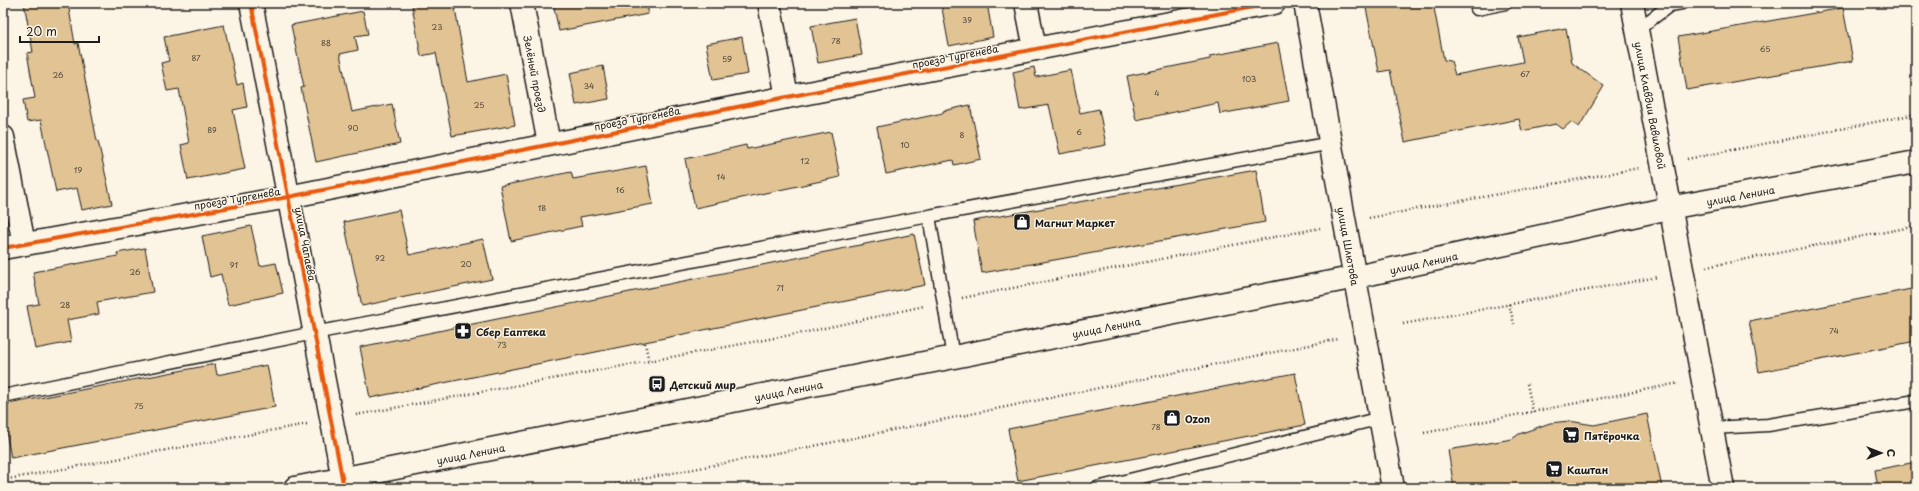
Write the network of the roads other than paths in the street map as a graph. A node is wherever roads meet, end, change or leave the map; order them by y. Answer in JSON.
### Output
{"nodes":[{"id":1,"x":251,"y":3,"type":"edge"},
{"id":2,"x":522,"y":3,"type":"edge"},
{"id":3,"x":770,"y":3,"type":"edge"},
{"id":4,"x":1026,"y":3,"type":"edge"},
{"id":5,"x":1274,"y":3,"type":"edge"},
{"id":6,"x":1305,"y":3,"type":"edge"},
{"id":7,"x":1506,"y":3,"type":"edge"},
{"id":8,"x":1632,"y":3,"type":"edge"},
{"id":9,"x":1682,"y":3,"type":"edge"},
{"id":10,"x":1477,"y":9,"type":"dead end"},
{"id":11,"x":1636,"y":26,"type":"junction"},
{"id":12,"x":1035,"y":49,"type":"junction"},
{"id":13,"x":787,"y":97,"type":"junction"},
{"id":14,"x":3,"y":137,"type":"edge"},
{"id":15,"x":1332,"y":143,"type":"junction"},
{"id":16,"x":549,"y":144,"type":"junction"},
{"id":17,"x":1916,"y":162,"type":"edge"},
{"id":18,"x":288,"y":197,"type":"junction"},
{"id":19,"x":1669,"y":208,"type":"junction"},
{"id":20,"x":929,"y":216,"type":"junction"},
{"id":21,"x":24,"y":244,"type":"junction"},
{"id":22,"x":3,"y":248,"type":"edge"},
{"id":23,"x":1356,"y":277,"type":"junction"},
{"id":24,"x":314,"y":333,"type":"junction"},
{"id":25,"x":953,"y":357,"type":"junction"},
{"id":26,"x":3,"y":396,"type":"edge"},
{"id":27,"x":1916,"y":401,"type":"edge"},
{"id":28,"x":1381,"y":418,"type":"junction"},
{"id":29,"x":1711,"y":428,"type":"junction"},
{"id":30,"x":343,"y":484,"type":"edge"},
{"id":31,"x":295,"y":488,"type":"edge"},
{"id":32,"x":1097,"y":488,"type":"edge"},
{"id":33,"x":1393,"y":488,"type":"edge"},
{"id":34,"x":1723,"y":488,"type":"edge"}],
"edges":[{"from":1,"to":18,"type":"street","name":"улица Чапаева"},
{"from":2,"to":16,"type":"street","name":"Зелёный проезд"},
{"from":3,"to":13,"type":"street"},
{"from":4,"to":12,"type":"street"},
{"from":5,"to":12,"type":"street","name":"проезд Тургенева"},
{"from":6,"to":15,"type":"street","name":"улица Шлютова"},
{"from":7,"to":10,"type":"lane"},
{"from":8,"to":11,"type":"street","name":"улица Клавдии Вавиловой"},
{"from":9,"to":11,"type":"lane"},
{"from":11,"to":19,"type":"street","name":"улица Клавдии Вавиловой"},
{"from":12,"to":13,"type":"street","name":"проезд Тургенева"},
{"from":13,"to":16,"type":"street","name":"проезд Тургенева"},
{"from":14,"to":21,"type":"street"},
{"from":15,"to":20,"type":"lane"},
{"from":15,"to":23,"type":"street","name":"улица Шлютова"},
{"from":16,"to":18,"type":"street","name":"проезд Тургенева"},
{"from":17,"to":19,"type":"street","name":"улица Ленина"},
{"from":18,"to":21,"type":"street","name":"проезд Тургенева"},
{"from":18,"to":24,"type":"street","name":"улица Чапаева"},
{"from":19,"to":23,"type":"street","name":"улица Ленина"},
{"from":19,"to":29,"type":"street","name":"улица Клавдии Вавиловой"},
{"from":20,"to":24,"type":"lane"},
{"from":20,"to":25,"type":"lane"},
{"from":21,"to":22,"type":"street","name":"проезд Тургенева"},
{"from":23,"to":25,"type":"street","name":"улица Ленина"},
{"from":23,"to":28,"type":"street","name":"улица Шлютова"},
{"from":24,"to":26,"type":"lane"},
{"from":24,"to":30,"type":"street","name":"улица Чапаева"},
{"from":25,"to":30,"type":"street","name":"улица Ленина"},
{"from":27,"to":29,"type":"lane"},
{"from":28,"to":32,"type":"lane"},
{"from":28,"to":33,"type":"street","name":"улица Шлютова"},
{"from":29,"to":34,"type":"street","name":"улица Клавдии Вавиловой"},
{"from":30,"to":31,"type":"street","name":"улица Ленина"}]}
